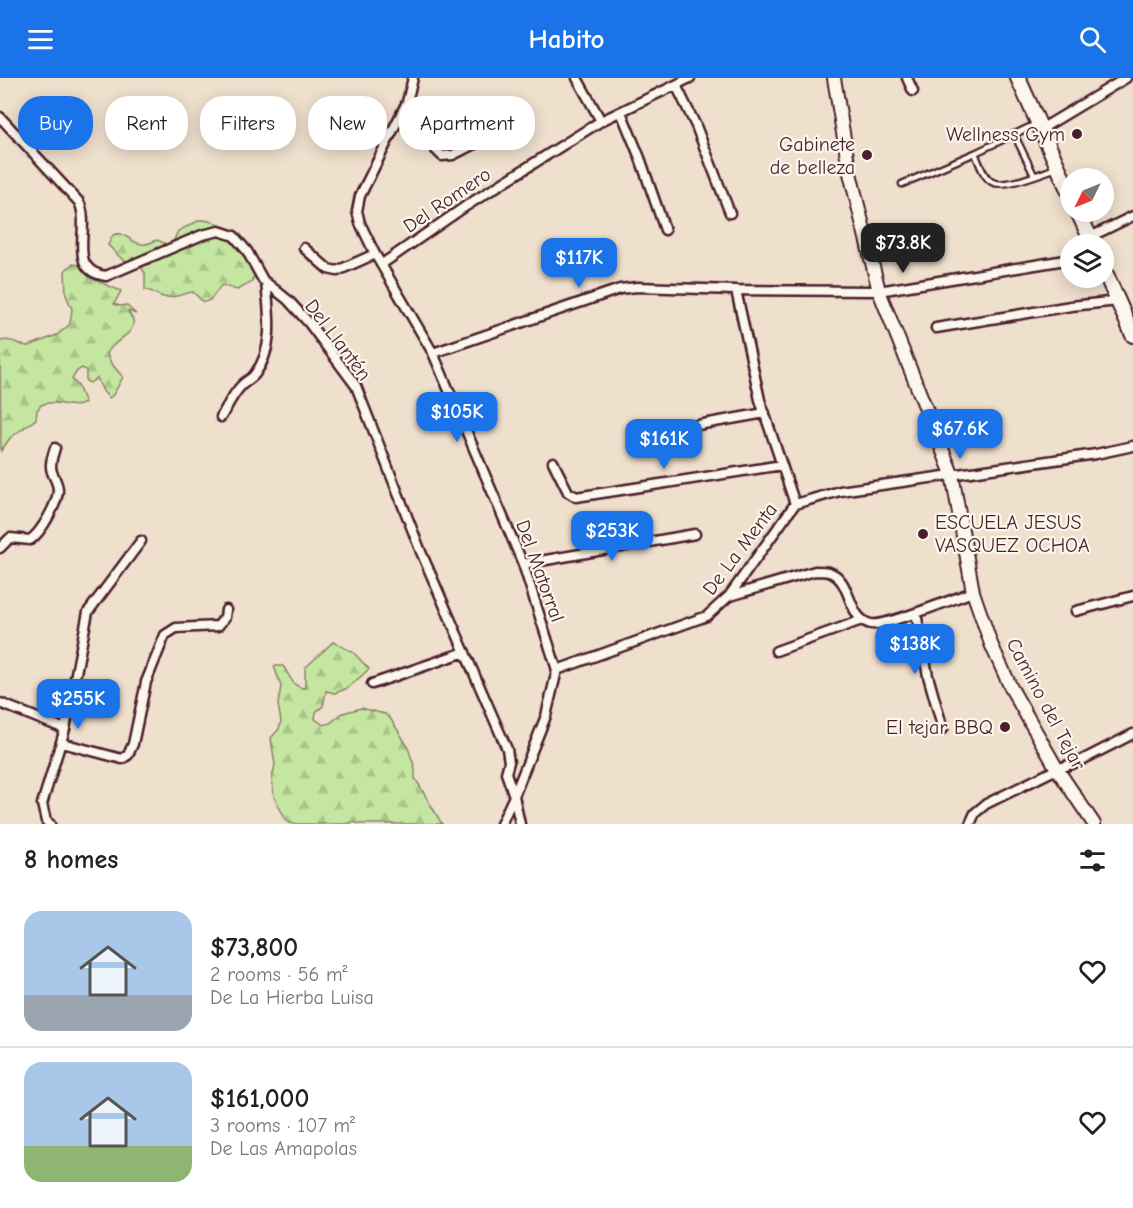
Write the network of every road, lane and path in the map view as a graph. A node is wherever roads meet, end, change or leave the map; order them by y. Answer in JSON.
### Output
{"nodes":[{"id":1,"x":413,"y":78,"type":"edge"},
{"id":2,"x":577,"y":78,"type":"edge"},
{"id":3,"x":690,"y":78,"type":"edge"},
{"id":4,"x":834,"y":78,"type":"edge"},
{"id":5,"x":907,"y":78,"type":"edge"},
{"id":6,"x":1018,"y":78,"type":"edge"},
{"id":7,"x":1126,"y":78,"type":"edge"},
{"id":8,"x":676,"y":85,"type":"junction"},
{"id":9,"x":913,"y":91,"type":"dead end"},
{"id":10,"x":408,"y":96,"type":"edge"},
{"id":11,"x":621,"y":112,"type":"junction"},
{"id":12,"x":0,"y":117,"type":"edge"},
{"id":13,"x":399,"y":118,"type":"edge"},
{"id":14,"x":601,"y":121,"type":"junction"},
{"id":15,"x":1039,"y":126,"type":"junction"},
{"id":16,"x":1014,"y":134,"type":"junction"},
{"id":17,"x":436,"y":150,"type":"edge"},
{"id":18,"x":461,"y":150,"type":"edge"},
{"id":19,"x":975,"y":153,"type":"junction"},
{"id":20,"x":1058,"y":167,"type":"junction"},
{"id":21,"x":1060,"y":171,"type":"edge"},
{"id":22,"x":1034,"y":175,"type":"junction"},
{"id":23,"x":902,"y":184,"type":"dead end"},
{"id":24,"x":730,"y":213,"type":"dead end"},
{"id":25,"x":1133,"y":216,"type":"edge"},
{"id":26,"x":665,"y":230,"type":"dead end"},
{"id":27,"x":1103,"y":234,"type":"edge"},
{"id":28,"x":304,"y":248,"type":"dead end"},
{"id":29,"x":375,"y":254,"type":"junction"},
{"id":30,"x":1060,"y":261,"type":"edge"},
{"id":31,"x":382,"y":264,"type":"junction"},
{"id":32,"x":266,"y":283,"type":"junction"},
{"id":33,"x":1112,"y":288,"type":"edge"},
{"id":34,"x":736,"y":290,"type":"junction"},
{"id":35,"x":879,"y":291,"type":"junction"},
{"id":36,"x":1118,"y":301,"type":"junction"},
{"id":37,"x":1129,"y":316,"type":"edge"},
{"id":38,"x":936,"y":328,"type":"dead end"},
{"id":39,"x":1133,"y":335,"type":"edge"},
{"id":40,"x":433,"y":353,"type":"junction"},
{"id":41,"x":765,"y":413,"type":"junction"},
{"id":42,"x":221,"y":417,"type":"dead end"},
{"id":43,"x":642,"y":435,"type":"dead end"},
{"id":44,"x":1133,"y":446,"type":"edge"},
{"id":45,"x":55,"y":448,"type":"dead end"},
{"id":46,"x":553,"y":462,"type":"dead end"},
{"id":47,"x":782,"y":465,"type":"junction"},
{"id":48,"x":952,"y":474,"type":"junction"},
{"id":49,"x":795,"y":504,"type":"junction"},
{"id":50,"x":695,"y":534,"type":"dead end"},
{"id":51,"x":141,"y":541,"type":"dead end"},
{"id":52,"x":0,"y":548,"type":"edge"},
{"id":53,"x":523,"y":564,"type":"junction"},
{"id":54,"x":973,"y":592,"type":"junction"},
{"id":55,"x":729,"y":596,"type":"junction"},
{"id":56,"x":1133,"y":596,"type":"edge"},
{"id":57,"x":226,"y":610,"type":"dead end"},
{"id":58,"x":1076,"y":611,"type":"dead end"},
{"id":59,"x":916,"y":613,"type":"junction"},
{"id":60,"x":862,"y":620,"type":"junction"},
{"id":61,"x":776,"y":651,"type":"dead end"},
{"id":62,"x":465,"y":652,"type":"junction"},
{"id":63,"x":557,"y":670,"type":"junction"},
{"id":64,"x":372,"y":684,"type":"dead end"},
{"id":65,"x":0,"y":704,"type":"edge"},
{"id":66,"x":65,"y":729,"type":"junction"},
{"id":67,"x":943,"y":729,"type":"dead end"},
{"id":68,"x":1133,"y":734,"type":"edge"},
{"id":69,"x":62,"y":743,"type":"junction"},
{"id":70,"x":1057,"y":769,"type":"junction"},
{"id":71,"x":514,"y":796,"type":"junction"},
{"id":72,"x":50,"y":824,"type":"edge"},
{"id":73,"x":501,"y":824,"type":"edge"},
{"id":74,"x":520,"y":824,"type":"edge"},
{"id":75,"x":969,"y":824,"type":"edge"},
{"id":76,"x":1094,"y":824,"type":"edge"}],
"edges":[{"from":1,"to":10,"type":"street","name":"Del Matorral"},
{"from":2,"to":14,"type":"street"},
{"from":3,"to":8,"type":"street","name":"Del Romero"},
{"from":4,"to":35,"type":"street","name":"Camino del Tejar"},
{"from":5,"to":9,"type":"street"},
{"from":6,"to":15,"type":"main road"},
{"from":7,"to":15,"type":"street"},
{"from":8,"to":11,"type":"street","name":"Del Romero"},
{"from":8,"to":24,"type":"street"},
{"from":11,"to":14,"type":"street","name":"Del Romero"},
{"from":11,"to":26,"type":"street"},
{"from":12,"to":32,"type":"street","name":"Del Llantén"},
{"from":13,"to":29,"type":"street","name":"Del Matorral"},
{"from":14,"to":31,"type":"street","name":"Del Romero"},
{"from":15,"to":16,"type":"lane"},
{"from":15,"to":20,"type":"main road"},
{"from":16,"to":19,"type":"lane"},
{"from":16,"to":22,"type":"lane"},
{"from":17,"to":18,"type":"street"},
{"from":19,"to":22,"type":"lane"},
{"from":19,"to":23,"type":"lane"},
{"from":20,"to":21,"type":"main road"},
{"from":20,"to":22,"type":"lane"},
{"from":25,"to":27,"type":"street"},
{"from":28,"to":29,"type":"street"},
{"from":29,"to":31,"type":"street","name":"Del Matorral"},
{"from":30,"to":35,"type":"street"},
{"from":31,"to":40,"type":"street","name":"Del Matorral"},
{"from":32,"to":42,"type":"street"},
{"from":32,"to":62,"type":"street","name":"Del Llantén"},
{"from":33,"to":36,"type":"main road"},
{"from":34,"to":35,"type":"street"},
{"from":34,"to":40,"type":"street"},
{"from":34,"to":41,"type":"street"},
{"from":35,"to":48,"type":"street","name":"Camino del Tejar"},
{"from":36,"to":37,"type":"main road"},
{"from":36,"to":38,"type":"street"},
{"from":37,"to":39,"type":"main road"},
{"from":40,"to":53,"type":"street","name":"Del Matorral"},
{"from":41,"to":43,"type":"street"},
{"from":41,"to":47,"type":"street"},
{"from":44,"to":48,"type":"street","name":"De La Menta"},
{"from":45,"to":52,"type":"street"},
{"from":46,"to":47,"type":"street"},
{"from":47,"to":49,"type":"street"},
{"from":48,"to":49,"type":"street","name":"De La Menta"},
{"from":48,"to":54,"type":"street","name":"Camino del Tejar"},
{"from":49,"to":55,"type":"street","name":"De La Menta"},
{"from":50,"to":53,"type":"street"},
{"from":51,"to":66,"type":"street"},
{"from":53,"to":63,"type":"street","name":"Del Matorral"},
{"from":54,"to":59,"type":"street"},
{"from":54,"to":70,"type":"street","name":"Camino del Tejar"},
{"from":55,"to":60,"type":"street"},
{"from":55,"to":63,"type":"street","name":"De La Menta"},
{"from":56,"to":58,"type":"street"},
{"from":57,"to":69,"type":"street"},
{"from":59,"to":60,"type":"street"},
{"from":59,"to":67,"type":"street"},
{"from":60,"to":61,"type":"street"},
{"from":62,"to":64,"type":"street"},
{"from":62,"to":71,"type":"street","name":"Del Llantén"},
{"from":63,"to":71,"type":"street"},
{"from":65,"to":66,"type":"street"},
{"from":66,"to":69,"type":"street"},
{"from":68,"to":70,"type":"street"},
{"from":69,"to":72,"type":"street"},
{"from":70,"to":75,"type":"street"},
{"from":70,"to":76,"type":"street","name":"Camino del Tejar"},
{"from":71,"to":73,"type":"street"},
{"from":71,"to":74,"type":"street"}]}
